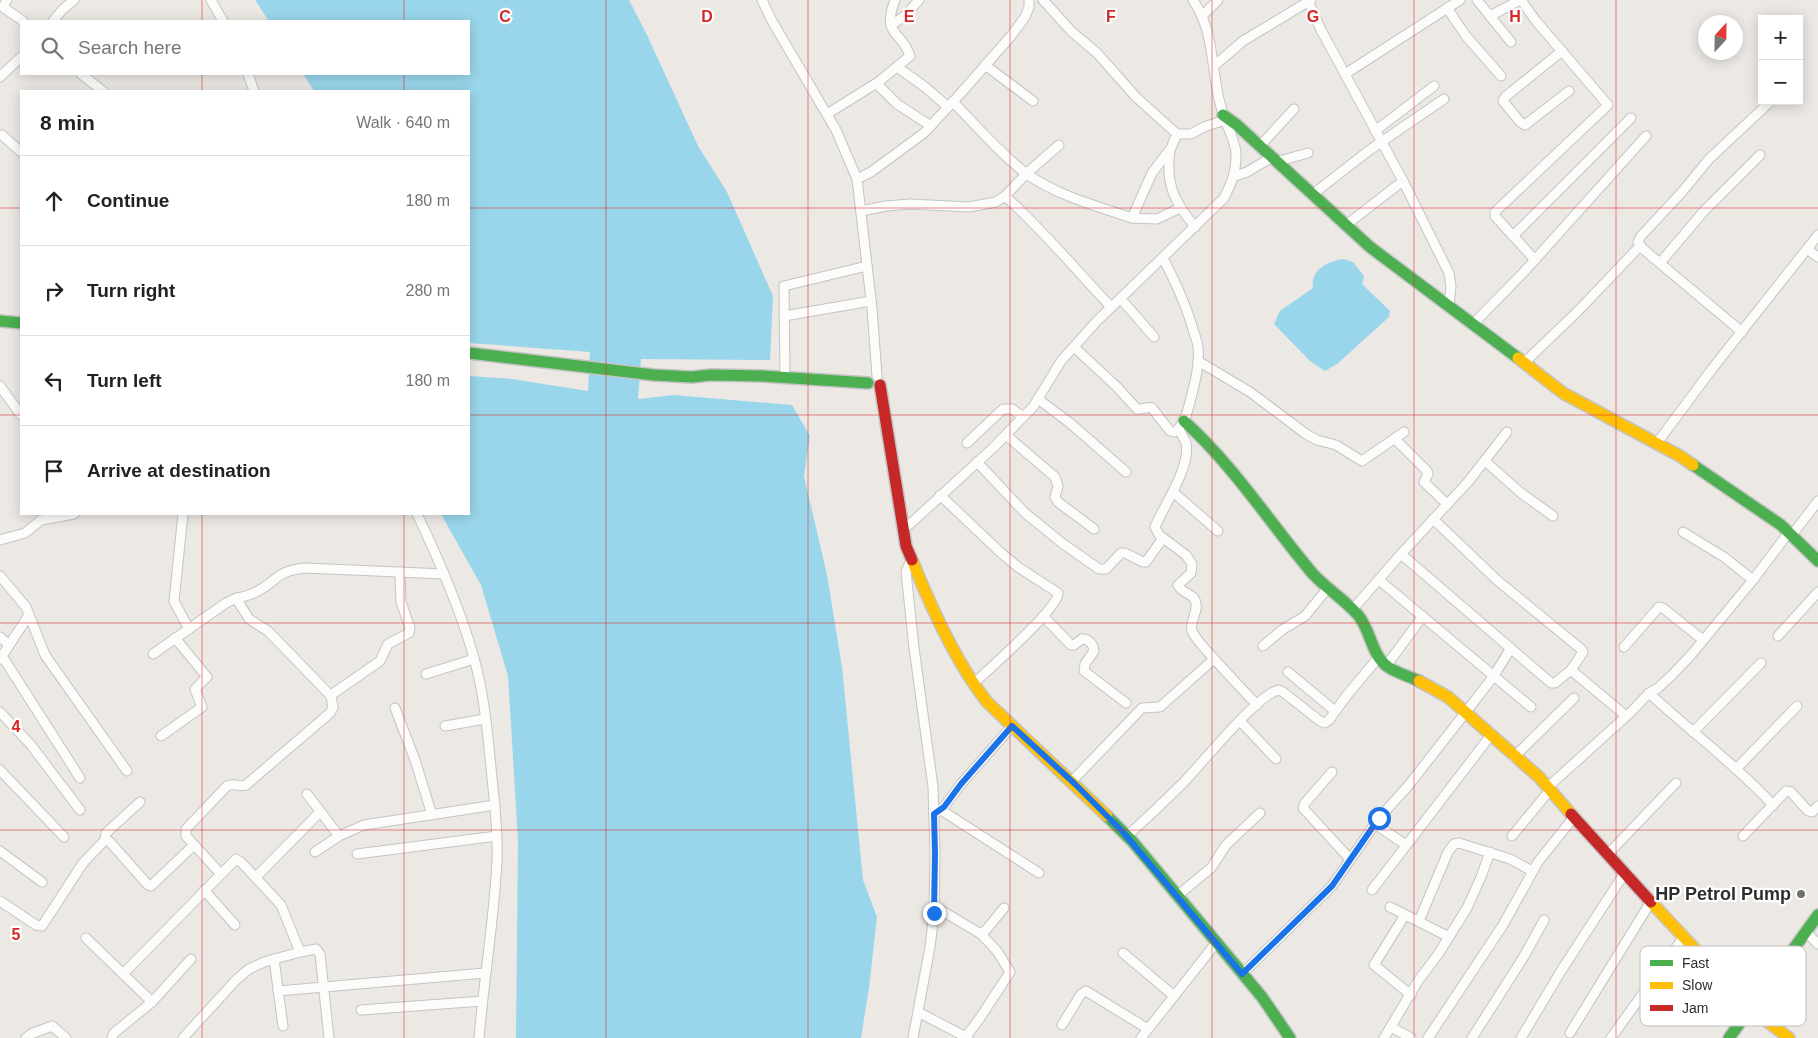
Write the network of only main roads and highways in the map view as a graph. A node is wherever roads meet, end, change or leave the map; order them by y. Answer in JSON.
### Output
{"nodes":[{"id":1,"x":1224,"y":118,"type":"road end"},
{"id":2,"x":0,"y":320,"type":"edge"},
{"id":3,"x":20,"y":323,"type":"edge"},
{"id":4,"x":470,"y":353,"type":"edge"},
{"id":5,"x":1181,"y":425,"type":"road end"},
{"id":6,"x":1818,"y":561,"type":"edge"},
{"id":7,"x":1818,"y":915,"type":"edge"},
{"id":8,"x":1691,"y":946,"type":"edge"},
{"id":9,"x":1796,"y":946,"type":"edge"},
{"id":10,"x":1739,"y":1026,"type":"edge"},
{"id":11,"x":1773,"y":1026,"type":"edge"},
{"id":12,"x":1289,"y":1037,"type":"edge"},
{"id":13,"x":1730,"y":1038,"type":"edge"},
{"id":14,"x":1789,"y":1038,"type":"edge"}],
"edges":[{"from":1,"to":6,"type":"main road"},
{"from":2,"to":3,"type":"main road"},
{"from":4,"to":12,"type":"main road"},
{"from":5,"to":8,"type":"main road"},
{"from":7,"to":9,"type":"main road"},
{"from":10,"to":13,"type":"main road"},
{"from":11,"to":14,"type":"main road"}]}
